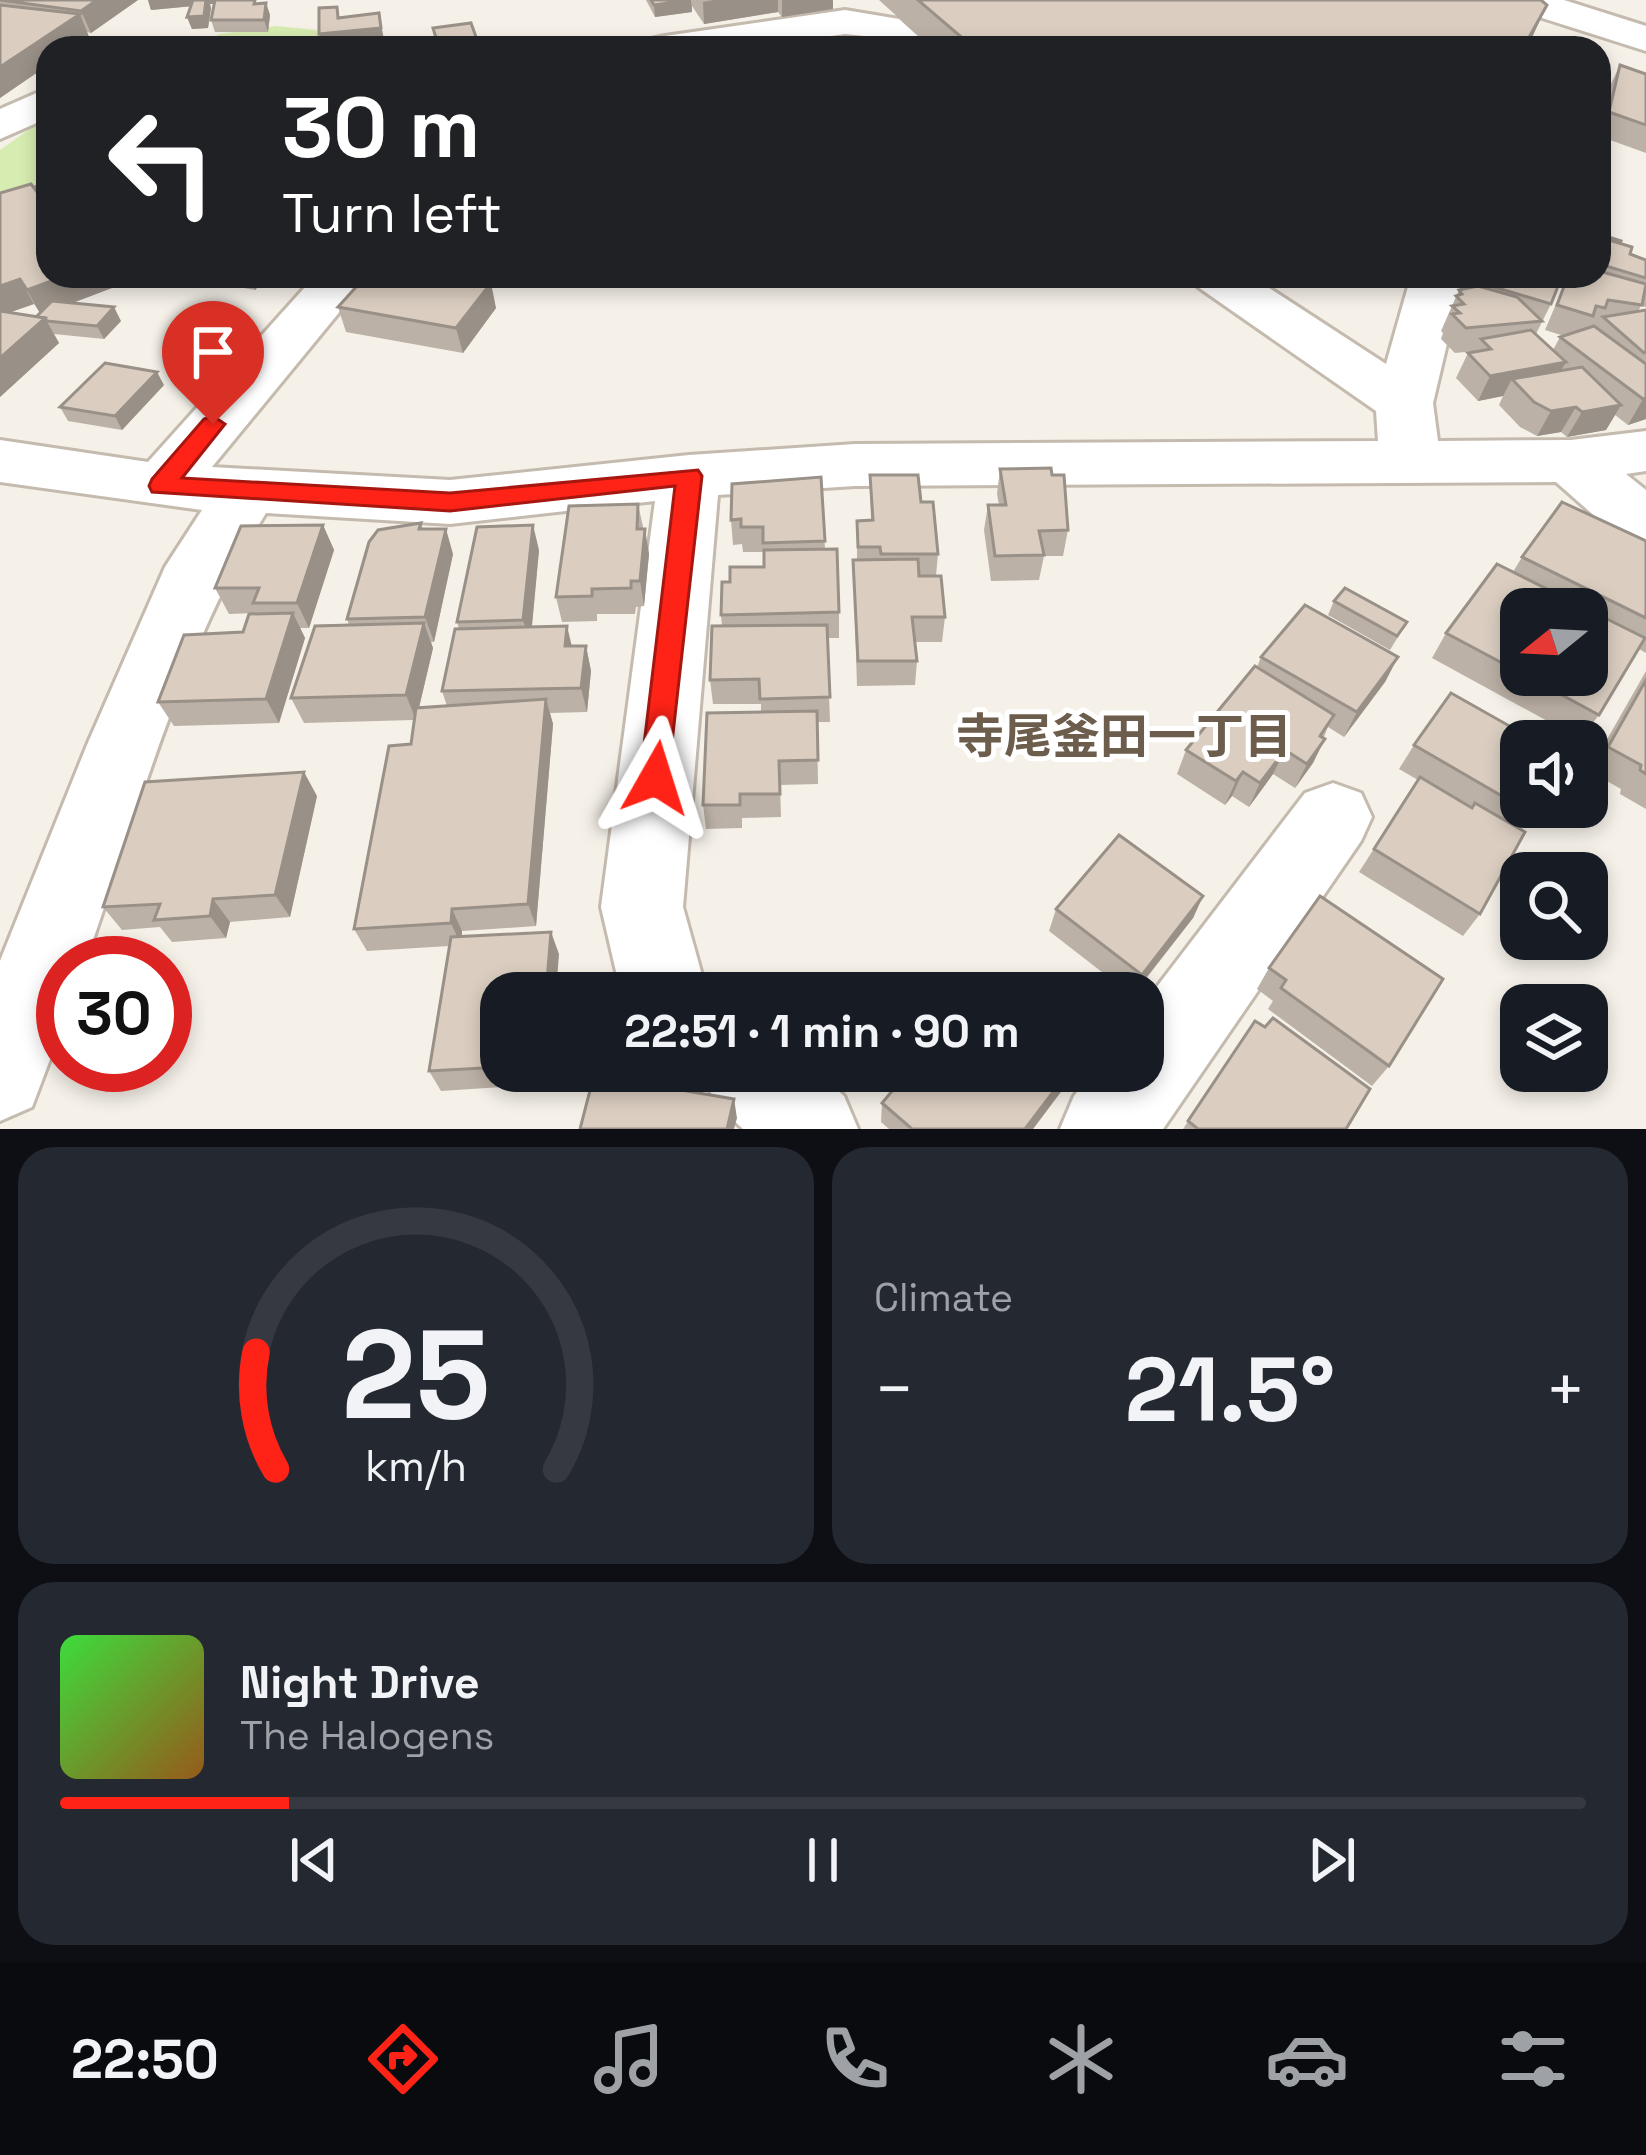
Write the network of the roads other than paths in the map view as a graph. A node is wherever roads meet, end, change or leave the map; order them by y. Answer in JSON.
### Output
{"nodes":[{"id":1,"x":1525,"y":0,"type":"edge"},
{"id":2,"x":1646,"y":2,"type":"edge"},
{"id":3,"x":1600,"y":25,"type":"junction"},
{"id":4,"x":748,"y":36,"type":"edge"},
{"id":5,"x":896,"y":36,"type":"edge"},
{"id":6,"x":1582,"y":36,"type":"edge"},
{"id":7,"x":1646,"y":39,"type":"edge"},
{"id":8,"x":36,"y":107,"type":"edge"},
{"id":9,"x":0,"y":126,"type":"edge"},
{"id":10,"x":333,"y":288,"type":"edge"},
{"id":11,"x":1234,"y":288,"type":"edge"},
{"id":12,"x":1434,"y":288,"type":"edge"},
{"id":13,"x":1404,"y":403,"type":"junction"},
{"id":14,"x":1646,"y":451,"type":"edge"},
{"id":15,"x":0,"y":461,"type":"edge"},
{"id":16,"x":1571,"y":461,"type":"junction"},
{"id":17,"x":1410,"y":463,"type":"junction"},
{"id":18,"x":689,"y":476,"type":"junction"},
{"id":19,"x":161,"y":486,"type":"junction"},
{"id":20,"x":248,"y":491,"type":"junction"},
{"id":21,"x":1646,"y":525,"type":"edge"},
{"id":22,"x":1333,"y":817,"type":"dead end"},
{"id":23,"x":659,"y":972,"type":"edge"},
{"id":24,"x":4,"y":1056,"type":"edge"},
{"id":25,"x":770,"y":1092,"type":"edge"},
{"id":26,"x":811,"y":1129,"type":"edge"},
{"id":27,"x":1107,"y":1129,"type":"edge"}],
"edges":[{"from":1,"to":3,"type":"street"},
{"from":2,"to":3,"type":"street"},
{"from":3,"to":6,"type":"street"},
{"from":3,"to":7,"type":"street"},
{"from":4,"to":5,"type":"street"},
{"from":8,"to":9,"type":"street"},
{"from":10,"to":19,"type":"street"},
{"from":11,"to":13,"type":"street"},
{"from":12,"to":13,"type":"street"},
{"from":13,"to":17,"type":"street"},
{"from":14,"to":16,"type":"street"},
{"from":15,"to":19,"type":"street"},
{"from":16,"to":17,"type":"street"},
{"from":16,"to":21,"type":"street"},
{"from":17,"to":18,"type":"street"},
{"from":18,"to":20,"type":"street"},
{"from":18,"to":23,"type":"street"},
{"from":19,"to":20,"type":"street"},
{"from":20,"to":24,"type":"street"},
{"from":22,"to":27,"type":"street"},
{"from":25,"to":26,"type":"street"}]}
